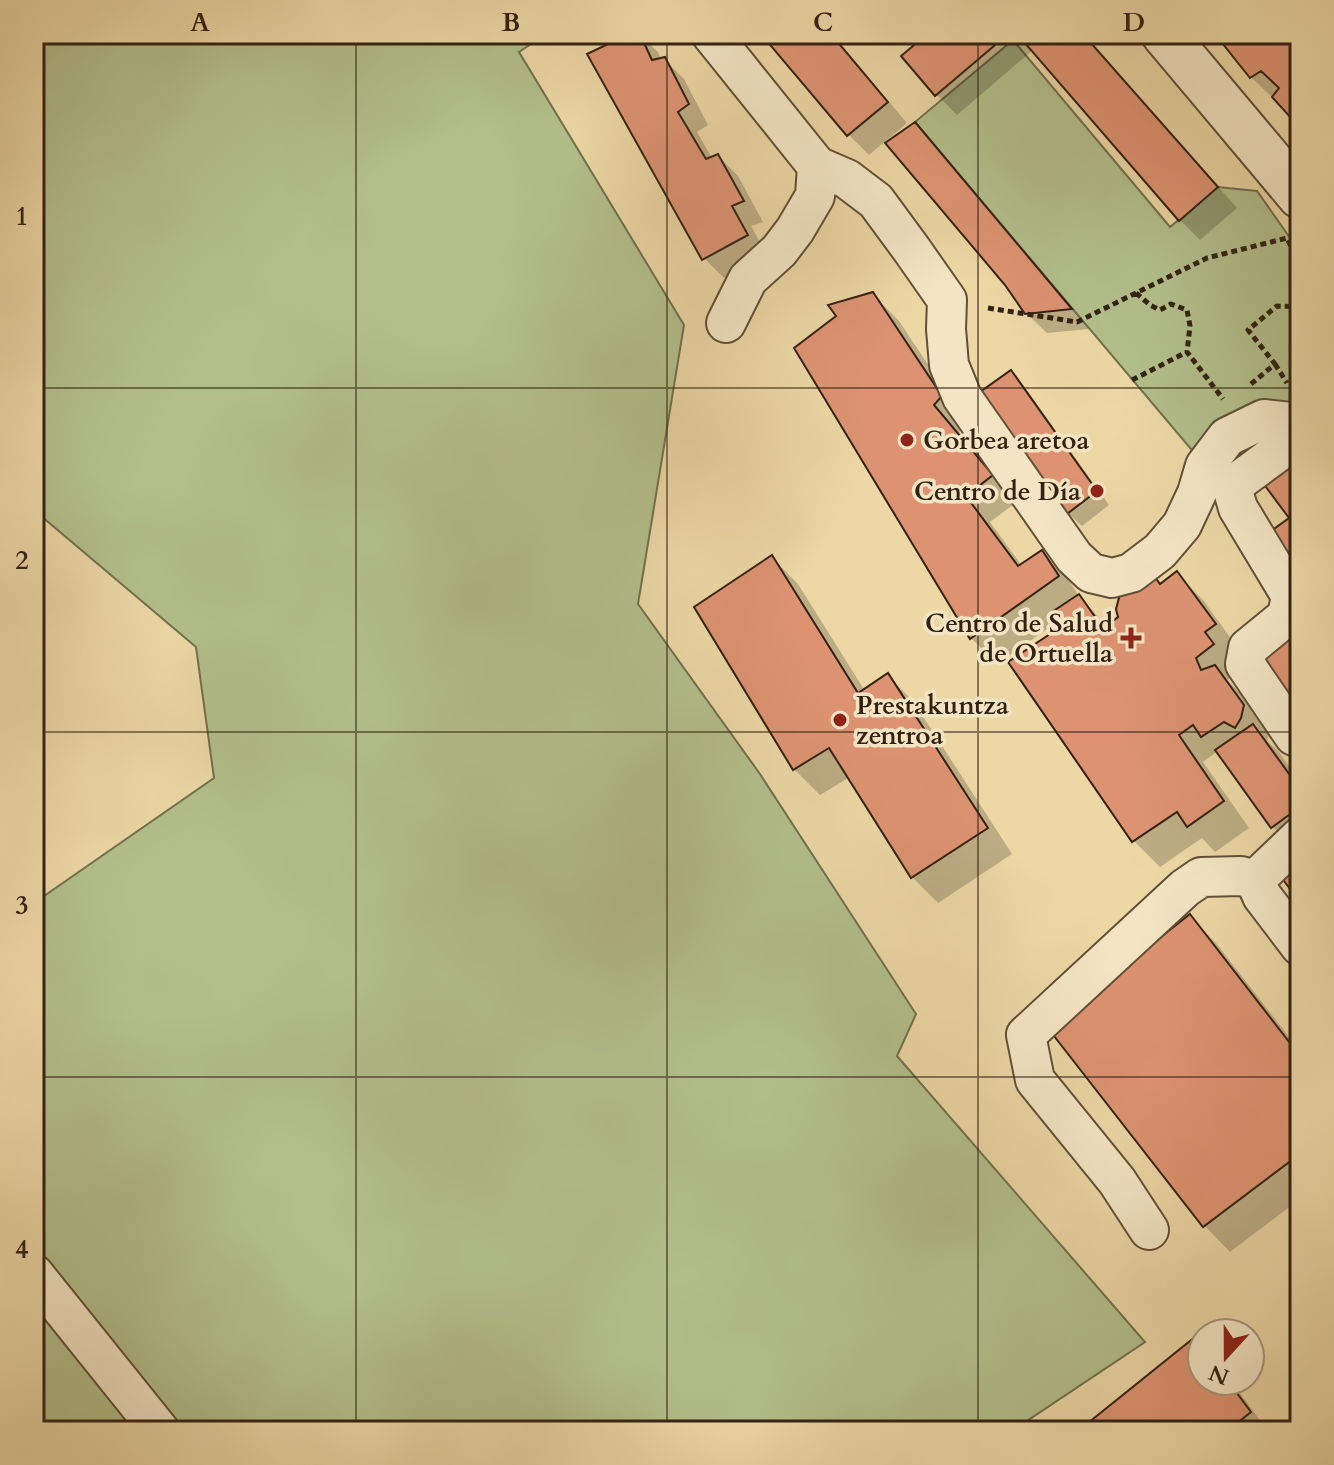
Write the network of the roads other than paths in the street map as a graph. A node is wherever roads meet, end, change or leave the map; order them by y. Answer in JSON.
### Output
{"nodes":[{"id":1,"x":711,"y":34,"type":"edge"},
{"id":2,"x":1164,"y":34,"type":"edge"},
{"id":3,"x":817,"y":166,"type":"junction"},
{"id":4,"x":1300,"y":196,"type":"edge"},
{"id":5,"x":726,"y":323,"type":"dead end"},
{"id":6,"x":1300,"y":423,"type":"edge"},
{"id":7,"x":1300,"y":436,"type":"edge"},
{"id":8,"x":1300,"y":738,"type":"edge"},
{"id":9,"x":1300,"y":837,"type":"edge"},
{"id":10,"x":1255,"y":880,"type":"junction"},
{"id":11,"x":1300,"y":946,"type":"edge"},
{"id":12,"x":1149,"y":1230,"type":"dead end"},
{"id":13,"x":34,"y":1274,"type":"edge"},
{"id":14,"x":160,"y":1431,"type":"edge"}],
"edges":[{"from":1,"to":3,"type":"street"},
{"from":2,"to":4,"type":"street"},
{"from":3,"to":5,"type":"street"},
{"from":3,"to":6,"type":"street"},
{"from":7,"to":8,"type":"street"},
{"from":9,"to":10,"type":"street"},
{"from":10,"to":11,"type":"street"},
{"from":10,"to":12,"type":"street"},
{"from":13,"to":14,"type":"street"}]}
